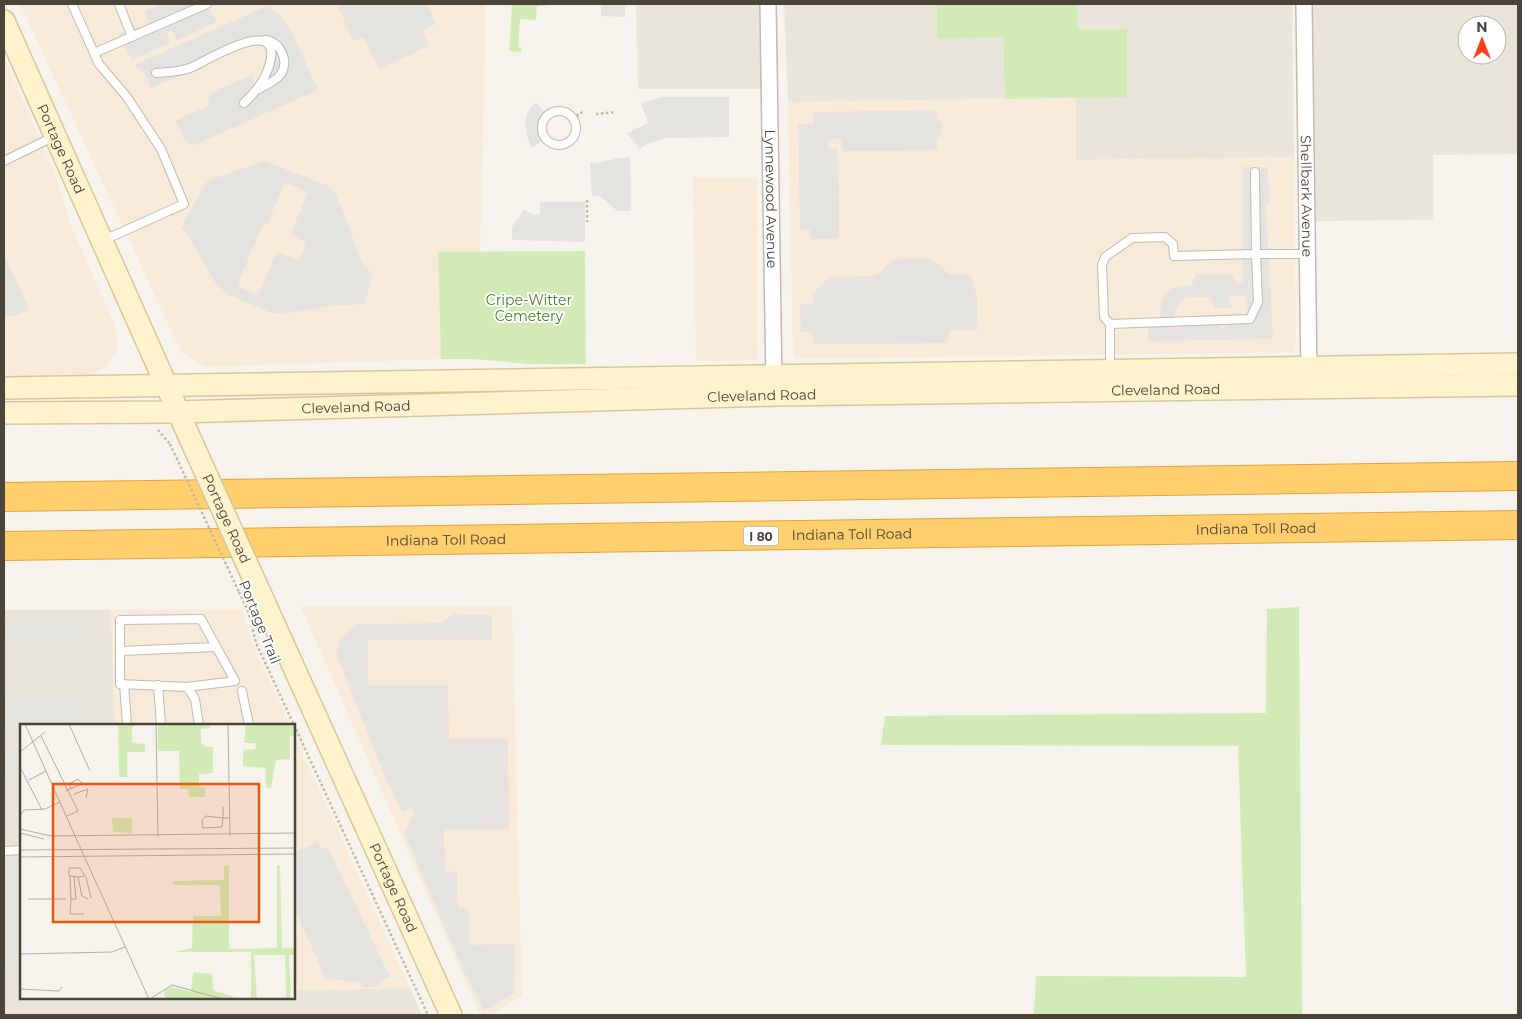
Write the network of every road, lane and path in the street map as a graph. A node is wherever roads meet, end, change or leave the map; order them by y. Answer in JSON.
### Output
{"nodes":[{"id":1,"x":72,"y":4,"type":"edge"},
{"id":2,"x":119,"y":4,"type":"edge"},
{"id":3,"x":207,"y":4,"type":"edge"},
{"id":4,"x":768,"y":4,"type":"edge"},
{"id":5,"x":1304,"y":4,"type":"edge"},
{"id":6,"x":4,"y":21,"type":"edge"},
{"id":7,"x":132,"y":37,"type":"junction"},
{"id":8,"x":261,"y":40,"type":"junction"},
{"id":9,"x":94,"y":54,"type":"junction"},
{"id":10,"x":156,"y":73,"type":"dead end"},
{"id":11,"x":256,"y":92,"type":"junction"},
{"id":12,"x":244,"y":103,"type":"dead end"},
{"id":13,"x":583,"y":112,"type":"dead end"},
{"id":14,"x":615,"y":112,"type":"dead end"},
{"id":15,"x":596,"y":114,"type":"dead end"},
{"id":16,"x":575,"y":121,"type":"junction"},
{"id":17,"x":55,"y":136,"type":"junction"},
{"id":18,"x":4,"y":161,"type":"edge"},
{"id":19,"x":1255,"y":172,"type":"dead end"},
{"id":20,"x":587,"y":200,"type":"dead end"},
{"id":21,"x":587,"y":222,"type":"dead end"},
{"id":22,"x":102,"y":241,"type":"junction"},
{"id":23,"x":1256,"y":254,"type":"junction"},
{"id":24,"x":1307,"y":254,"type":"junction"},
{"id":25,"x":1110,"y":324,"type":"junction"},
{"id":26,"x":1518,"y":364,"type":"edge"},
{"id":27,"x":1309,"y":368,"type":"junction"},
{"id":28,"x":1110,"y":371,"type":"junction"},
{"id":29,"x":774,"y":385,"type":"junction"},
{"id":30,"x":1518,"y":385,"type":"edge"},
{"id":31,"x":166,"y":386,"type":"junction"},
{"id":32,"x":4,"y":388,"type":"edge"},
{"id":33,"x":1309,"y":389,"type":"junction"},
{"id":34,"x":4,"y":412,"type":"edge"},
{"id":35,"x":178,"y":412,"type":"junction"},
{"id":36,"x":150,"y":426,"type":"dead end"},
{"id":37,"x":1518,"y":476,"type":"edge"},
{"id":38,"x":4,"y":497,"type":"edge"},
{"id":39,"x":1518,"y":525,"type":"edge"},
{"id":40,"x":4,"y":546,"type":"edge"},
{"id":41,"x":248,"y":589,"type":"junction"},
{"id":42,"x":216,"y":647,"type":"junction"},
{"id":43,"x":120,"y":651,"type":"junction"},
{"id":44,"x":124,"y":684,"type":"junction"},
{"id":45,"x":158,"y":685,"type":"junction"},
{"id":46,"x":187,"y":687,"type":"junction"},
{"id":47,"x":242,"y":691,"type":"dead end"},
{"id":48,"x":127,"y":724,"type":"edge"},
{"id":49,"x":161,"y":724,"type":"edge"},
{"id":50,"x":199,"y":724,"type":"edge"},
{"id":51,"x":249,"y":724,"type":"edge"},
{"id":52,"x":294,"y":724,"type":"edge"},
{"id":53,"x":295,"y":727,"type":"edge"},
{"id":54,"x":20,"y":850,"type":"edge"},
{"id":55,"x":4,"y":851,"type":"edge"},
{"id":56,"x":428,"y":1015,"type":"edge"},
{"id":57,"x":450,"y":1015,"type":"edge"}],
"edges":[{"from":1,"to":9,"type":"lane"},
{"from":2,"to":7,"type":"lane"},
{"from":3,"to":7,"type":"lane"},
{"from":4,"to":29,"type":"street","name":"Lynnewood Avenue"},
{"from":5,"to":24,"type":"street","name":"Shellbark Avenue"},
{"from":6,"to":17,"type":"main road","name":"Portage Road"},
{"from":7,"to":9,"type":"lane"},
{"from":8,"to":10,"type":"lane"},
{"from":8,"to":11,"type":"lane"},
{"from":8,"to":11,"type":"lane"},
{"from":9,"to":22,"type":"lane"},
{"from":11,"to":12,"type":"lane"},
{"from":13,"to":16,"type":"path"},
{"from":14,"to":15,"type":"path"},
{"from":16,"to":16,"type":"lane"},
{"from":17,"to":18,"type":"lane"},
{"from":17,"to":22,"type":"main road","name":"Portage Road"},
{"from":19,"to":23,"type":"lane"},
{"from":20,"to":21,"type":"path"},
{"from":22,"to":31,"type":"main road","name":"Portage Road"},
{"from":23,"to":24,"type":"lane"},
{"from":23,"to":25,"type":"lane"},
{"from":23,"to":25,"type":"lane"},
{"from":24,"to":27,"type":"street","name":"Shellbark Avenue"},
{"from":25,"to":28,"type":"lane"},
{"from":26,"to":27,"type":"main road","name":"Cleveland Road"},
{"from":27,"to":28,"type":"main road","name":"Cleveland Road"},
{"from":27,"to":33,"type":"street","name":"Shellbark Avenue"},
{"from":28,"to":29,"type":"main road","name":"Cleveland Road"},
{"from":29,"to":31,"type":"main road","name":"Cleveland Road"},
{"from":29,"to":33,"type":"main road","name":"Cleveland Road"},
{"from":29,"to":35,"type":"main road","name":"Cleveland Road"},
{"from":30,"to":33,"type":"main road","name":"Cleveland Road"},
{"from":31,"to":32,"type":"main road","name":"Cleveland Road"},
{"from":31,"to":35,"type":"main road","name":"Portage Road"},
{"from":34,"to":35,"type":"main road","name":"Cleveland Road"},
{"from":35,"to":41,"type":"main road","name":"Portage Road","bridge":true},
{"from":36,"to":41,"type":"path","name":"Portage Trail","bridge":true},
{"from":37,"to":38,"type":"highway"},
{"from":39,"to":40,"type":"highway","name":"Indiana Toll Road","number":"I 80"},
{"from":41,"to":52,"type":"path","name":"Portage Trail"},
{"from":41,"to":57,"type":"main road","name":"Portage Road"},
{"from":42,"to":43,"type":"lane"},
{"from":42,"to":43,"type":"lane"},
{"from":42,"to":46,"type":"lane"},
{"from":43,"to":44,"type":"lane"},
{"from":44,"to":45,"type":"lane"},
{"from":44,"to":48,"type":"lane"},
{"from":45,"to":46,"type":"lane"},
{"from":45,"to":49,"type":"lane"},
{"from":46,"to":50,"type":"lane"},
{"from":47,"to":51,"type":"lane"},
{"from":53,"to":56,"type":"path","name":"Portage Trail"},
{"from":54,"to":55,"type":"lane"}]}
